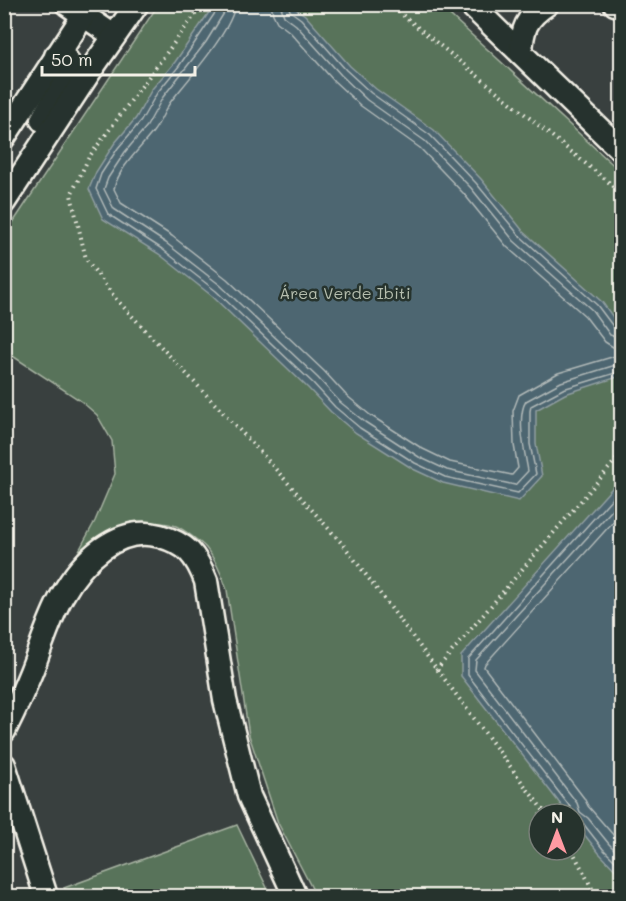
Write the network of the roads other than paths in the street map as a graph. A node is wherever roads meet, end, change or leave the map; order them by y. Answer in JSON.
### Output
{"nodes":[{"id":1,"x":137,"y":4,"type":"edge"},
{"id":2,"x":470,"y":4,"type":"edge"},
{"id":3,"x":547,"y":4,"type":"edge"},
{"id":4,"x":615,"y":4,"type":"edge"},
{"id":5,"x":621,"y":6,"type":"edge"},
{"id":6,"x":80,"y":8,"type":"edge"},
{"id":7,"x":114,"y":36,"type":"junction"},
{"id":8,"x":521,"y":53,"type":"junction"},
{"id":9,"x":56,"y":56,"type":"junction"},
{"id":10,"x":4,"y":137,"type":"edge"},
{"id":11,"x":621,"y":151,"type":"edge"},
{"id":12,"x":5,"y":200,"type":"edge"},
{"id":13,"x":4,"y":730,"type":"edge"},
{"id":14,"x":4,"y":765,"type":"edge"},
{"id":15,"x":46,"y":897,"type":"edge"},
{"id":16,"x":295,"y":897,"type":"edge"}],
"edges":[{"from":1,"to":7,"type":"street"},
{"from":2,"to":8,"type":"street"},
{"from":3,"to":8,"type":"street"},
{"from":4,"to":5,"type":"street"},
{"from":6,"to":7,"type":"street"},
{"from":6,"to":9,"type":"street"},
{"from":7,"to":12,"type":"street"},
{"from":8,"to":11,"type":"street"},
{"from":9,"to":10,"type":"street"},
{"from":9,"to":12,"type":"street"},
{"from":13,"to":16,"type":"street"},
{"from":14,"to":15,"type":"street"}]}
